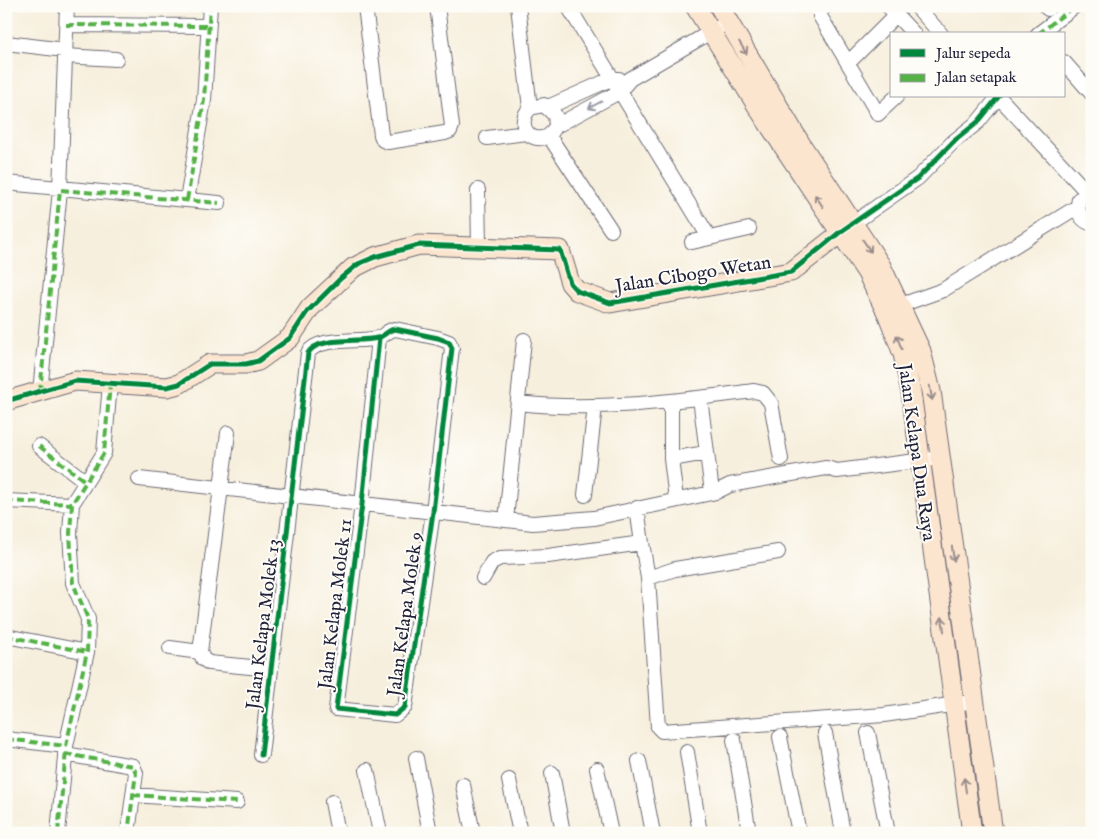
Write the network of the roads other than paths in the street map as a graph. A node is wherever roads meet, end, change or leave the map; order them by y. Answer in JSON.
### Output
{"nodes":[{"id":1,"x":67,"y":6,"type":"edge"},
{"id":2,"x":210,"y":6,"type":"edge"},
{"id":3,"x":365,"y":6,"type":"edge"},
{"id":4,"x":437,"y":6,"type":"edge"},
{"id":5,"x":518,"y":6,"type":"edge"},
{"id":6,"x":568,"y":6,"type":"edge"},
{"id":7,"x":695,"y":6,"type":"edge"},
{"id":8,"x":825,"y":6,"type":"edge"},
{"id":9,"x":916,"y":6,"type":"edge"},
{"id":10,"x":1075,"y":6,"type":"edge"},
{"id":11,"x":892,"y":10,"type":"edge"},
{"id":12,"x":723,"y":14,"type":"edge"},
{"id":13,"x":66,"y":25,"type":"junction"},
{"id":14,"x":208,"y":26,"type":"junction"},
{"id":15,"x":711,"y":32,"type":"junction"},
{"id":16,"x":912,"y":32,"type":"edge"},
{"id":17,"x":939,"y":32,"type":"edge"},
{"id":18,"x":1041,"y":32,"type":"edge"},
{"id":19,"x":6,"y":43,"type":"edge"},
{"id":20,"x":65,"y":53,"type":"junction"},
{"id":21,"x":116,"y":60,"type":"dead end"},
{"id":22,"x":848,"y":63,"type":"junction"},
{"id":23,"x":1066,"y":64,"type":"edge"},
{"id":24,"x":611,"y":79,"type":"junction"},
{"id":25,"x":630,"y":79,"type":"junction"},
{"id":26,"x":619,"y":92,"type":"junction"},
{"id":27,"x":1092,"y":94,"type":"edge"},
{"id":28,"x":894,"y":98,"type":"edge"},
{"id":29,"x":997,"y":98,"type":"edge"},
{"id":30,"x":1001,"y":98,"type":"edge"},
{"id":31,"x":548,"y":107,"type":"junction"},
{"id":32,"x":530,"y":108,"type":"junction"},
{"id":33,"x":553,"y":131,"type":"junction"},
{"id":34,"x":526,"y":133,"type":"junction"},
{"id":35,"x":488,"y":138,"type":"dead end"},
{"id":36,"x":6,"y":183,"type":"edge"},
{"id":37,"x":1089,"y":189,"type":"edge"},
{"id":38,"x":60,"y":190,"type":"junction"},
{"id":39,"x":478,"y":190,"type":"dead end"},
{"id":40,"x":187,"y":200,"type":"junction"},
{"id":41,"x":219,"y":203,"type":"dead end"},
{"id":42,"x":1077,"y":207,"type":"junction"},
{"id":43,"x":1092,"y":224,"type":"edge"},
{"id":44,"x":846,"y":228,"type":"junction"},
{"id":45,"x":749,"y":229,"type":"dead end"},
{"id":46,"x":611,"y":230,"type":"dead end"},
{"id":47,"x":710,"y":237,"type":"junction"},
{"id":48,"x":692,"y":242,"type":"dead end"},
{"id":49,"x":479,"y":248,"type":"junction"},
{"id":50,"x":901,"y":305,"type":"junction"},
{"id":51,"x":379,"y":338,"type":"junction"},
{"id":52,"x":524,"y":340,"type":"dead end"},
{"id":53,"x":110,"y":384,"type":"junction"},
{"id":54,"x":40,"y":392,"type":"junction"},
{"id":55,"x":700,"y":398,"type":"junction"},
{"id":56,"x":6,"y":401,"type":"edge"},
{"id":57,"x":518,"y":402,"type":"junction"},
{"id":58,"x":671,"y":402,"type":"junction"},
{"id":59,"x":595,"y":406,"type":"junction"},
{"id":60,"x":228,"y":433,"type":"dead end"},
{"id":61,"x":39,"y":446,"type":"dead end"},
{"id":62,"x":706,"y":453,"type":"junction"},
{"id":63,"x":940,"y":458,"type":"junction"},
{"id":64,"x":671,"y":459,"type":"junction"},
{"id":65,"x":781,"y":459,"type":"dead end"},
{"id":66,"x":920,"y":459,"type":"junction"},
{"id":67,"x":139,"y":479,"type":"dead end"},
{"id":68,"x":85,"y":480,"type":"junction"},
{"id":69,"x":221,"y":488,"type":"junction"},
{"id":70,"x":714,"y":492,"type":"junction"},
{"id":71,"x":585,"y":495,"type":"dead end"},
{"id":72,"x":292,"y":496,"type":"junction"},
{"id":73,"x":676,"y":499,"type":"junction"},
{"id":74,"x":6,"y":501,"type":"edge"},
{"id":75,"x":72,"y":504,"type":"junction"},
{"id":76,"x":362,"y":504,"type":"junction"},
{"id":77,"x":637,"y":508,"type":"junction"},
{"id":78,"x":433,"y":512,"type":"junction"},
{"id":79,"x":506,"y":520,"type":"junction"},
{"id":80,"x":642,"y":543,"type":"junction"},
{"id":81,"x":778,"y":552,"type":"dead end"},
{"id":82,"x":483,"y":578,"type":"dead end"},
{"id":83,"x":648,"y":578,"type":"junction"},
{"id":84,"x":6,"y":636,"type":"edge"},
{"id":85,"x":170,"y":648,"type":"dead end"},
{"id":86,"x":87,"y":652,"type":"junction"},
{"id":87,"x":200,"y":652,"type":"junction"},
{"id":88,"x":271,"y":668,"type":"junction"},
{"id":89,"x":973,"y":701,"type":"junction"},
{"id":90,"x":954,"y":704,"type":"junction"},
{"id":91,"x":336,"y":708,"type":"joint"},
{"id":92,"x":825,"y":733,"type":"dead end"},
{"id":93,"x":868,"y":733,"type":"dead end"},
{"id":94,"x":780,"y":737,"type":"dead end"},
{"id":95,"x":6,"y":739,"type":"edge"},
{"id":96,"x":734,"y":740,"type":"dead end"},
{"id":97,"x":66,"y":750,"type":"junction"},
{"id":98,"x":687,"y":752,"type":"dead end"},
{"id":99,"x":261,"y":755,"type":"dead end"},
{"id":100,"x":416,"y":758,"type":"dead end"},
{"id":101,"x":640,"y":761,"type":"dead end"},
{"id":102,"x":597,"y":769,"type":"dead end"},
{"id":103,"x":366,"y":770,"type":"dead end"},
{"id":104,"x":552,"y":773,"type":"dead end"},
{"id":105,"x":509,"y":780,"type":"dead end"},
{"id":106,"x":462,"y":785,"type":"dead end"},
{"id":107,"x":133,"y":795,"type":"junction"},
{"id":108,"x":237,"y":802,"type":"dead end"},
{"id":109,"x":332,"y":802,"type":"dead end"},
{"id":110,"x":58,"y":833,"type":"edge"},
{"id":111,"x":128,"y":833,"type":"edge"},
{"id":112,"x":338,"y":833,"type":"edge"},
{"id":113,"x":380,"y":833,"type":"edge"},
{"id":114,"x":430,"y":833,"type":"edge"},
{"id":115,"x":473,"y":833,"type":"edge"},
{"id":116,"x":520,"y":833,"type":"edge"},
{"id":117,"x":563,"y":833,"type":"edge"},
{"id":118,"x":610,"y":833,"type":"edge"},
{"id":119,"x":653,"y":833,"type":"edge"},
{"id":120,"x":700,"y":833,"type":"edge"},
{"id":121,"x":749,"y":833,"type":"edge"},
{"id":122,"x":799,"y":833,"type":"edge"},
{"id":123,"x":843,"y":833,"type":"edge"},
{"id":124,"x":888,"y":833,"type":"edge"},
{"id":125,"x":972,"y":833,"type":"edge"},
{"id":126,"x":993,"y":833,"type":"edge"}],
"edges":[{"from":1,"to":13,"type":"street"},
{"from":2,"to":14,"type":"street"},
{"from":3,"to":4,"type":"street"},
{"from":5,"to":32,"type":"street"},
{"from":6,"to":24,"type":"street"},
{"from":7,"to":15,"type":"main road","name":"Jalan Kelapa Dua Raya"},
{"from":8,"to":22,"type":"street"},
{"from":9,"to":17,"type":"street"},
{"from":10,"to":18,"type":"street"},
{"from":11,"to":16,"type":"street"},
{"from":11,"to":22,"type":"street"},
{"from":12,"to":15,"type":"street"},
{"from":12,"to":44,"type":"main road","name":"Jalan Kelapa Dua Raya","one_way":true},
{"from":13,"to":14,"type":"street"},
{"from":13,"to":20,"type":"street"},
{"from":14,"to":40,"type":"street"},
{"from":15,"to":25,"type":"street"},
{"from":44,"to":15,"type":"main road","name":"Jalan Kelapa Dua Raya","one_way":true},
{"from":19,"to":20,"type":"street"},
{"from":20,"to":21,"type":"street"},
{"from":20,"to":38,"type":"street"},
{"from":22,"to":28,"type":"street"},
{"from":23,"to":27,"type":"street"},
{"from":24,"to":25,"type":"street"},
{"from":24,"to":26,"type":"street"},
{"from":24,"to":31,"type":"street"},
{"from":25,"to":26,"type":"street"},
{"from":26,"to":33,"type":"street","one_way":true},
{"from":26,"to":47,"type":"street"},
{"from":29,"to":44,"type":"street"},
{"from":30,"to":37,"type":"street"},
{"from":31,"to":32,"type":"street"},
{"from":31,"to":33,"type":"street"},
{"from":32,"to":34,"type":"street"},
{"from":33,"to":34,"type":"street"},
{"from":33,"to":46,"type":"street"},
{"from":34,"to":35,"type":"street"},
{"from":36,"to":38,"type":"street"},
{"from":37,"to":42,"type":"street"},
{"from":38,"to":40,"type":"street"},
{"from":38,"to":54,"type":"street"},
{"from":39,"to":49,"type":"street"},
{"from":40,"to":41,"type":"street"},
{"from":42,"to":43,"type":"street"},
{"from":42,"to":50,"type":"street"},
{"from":44,"to":49,"type":"main road","name":"Jalan Cibogo Wetan"},
{"from":44,"to":50,"type":"main road","name":"Jalan Kelapa Dua Raya","one_way":true},
{"from":66,"to":44,"type":"main road","name":"Jalan Kelapa Dua Raya","one_way":true},
{"from":45,"to":47,"type":"street"},
{"from":47,"to":48,"type":"street"},
{"from":49,"to":53,"type":"main road","name":"Jalan Cibogo Wetan"},
{"from":50,"to":63,"type":"main road","name":"Jalan Kelapa Dua Raya","one_way":true},
{"from":51,"to":72,"type":"street","name":"Jalan Kelapa Molek 13"},
{"from":51,"to":76,"type":"street","name":"Jalan Kelapa Molek 11"},
{"from":51,"to":78,"type":"street","name":"Jalan Kelapa Molek 9"},
{"from":52,"to":57,"type":"street"},
{"from":53,"to":54,"type":"main road","name":"Jalan Cibogo Wetan"},
{"from":53,"to":68,"type":"street"},
{"from":54,"to":56,"type":"main road","name":"Jalan Cibogo Wetan"},
{"from":55,"to":58,"type":"street"},
{"from":55,"to":62,"type":"street"},
{"from":55,"to":65,"type":"street"},
{"from":57,"to":59,"type":"street"},
{"from":57,"to":79,"type":"street"},
{"from":58,"to":59,"type":"street"},
{"from":58,"to":64,"type":"street"},
{"from":59,"to":71,"type":"street"},
{"from":60,"to":69,"type":"street"},
{"from":61,"to":68,"type":"street"},
{"from":62,"to":64,"type":"street"},
{"from":62,"to":70,"type":"street"},
{"from":63,"to":66,"type":"street"},
{"from":63,"to":89,"type":"main road","name":"Jalan Kelapa Dua Raya","one_way":true},
{"from":64,"to":73,"type":"street"},
{"from":66,"to":70,"type":"street"},
{"from":90,"to":66,"type":"main road","name":"Jalan Kelapa Dua Raya","one_way":true},
{"from":67,"to":69,"type":"street"},
{"from":68,"to":75,"type":"street"},
{"from":69,"to":72,"type":"street"},
{"from":69,"to":87,"type":"street"},
{"from":70,"to":73,"type":"street"},
{"from":72,"to":76,"type":"street"},
{"from":72,"to":88,"type":"street","name":"Jalan Kelapa Molek 13"},
{"from":73,"to":77,"type":"street"},
{"from":74,"to":75,"type":"street"},
{"from":75,"to":86,"type":"street"},
{"from":76,"to":78,"type":"street"},
{"from":76,"to":91,"type":"street","name":"Jalan Kelapa Molek 11"},
{"from":77,"to":79,"type":"street"},
{"from":77,"to":80,"type":"street"},
{"from":78,"to":79,"type":"street"},
{"from":78,"to":91,"type":"street","name":"Jalan Kelapa Molek 9"},
{"from":80,"to":82,"type":"street"},
{"from":80,"to":83,"type":"street"},
{"from":81,"to":83,"type":"street"},
{"from":83,"to":90,"type":"street"},
{"from":84,"to":86,"type":"street"},
{"from":85,"to":87,"type":"street"},
{"from":86,"to":97,"type":"street"},
{"from":87,"to":88,"type":"street"},
{"from":88,"to":99,"type":"street","name":"Jalan Kelapa Molek 13"},
{"from":89,"to":90,"type":"street"},
{"from":89,"to":126,"type":"main road","name":"Jalan Kelapa Dua Raya"},
{"from":125,"to":90,"type":"main road","name":"Jalan Kelapa Dua Raya","one_way":true},
{"from":92,"to":123,"type":"street"},
{"from":93,"to":124,"type":"street"},
{"from":94,"to":122,"type":"street"},
{"from":95,"to":97,"type":"street"},
{"from":96,"to":121,"type":"street"},
{"from":97,"to":107,"type":"street"},
{"from":97,"to":110,"type":"street"},
{"from":98,"to":120,"type":"street"},
{"from":100,"to":114,"type":"street"},
{"from":101,"to":119,"type":"street"},
{"from":102,"to":118,"type":"street"},
{"from":103,"to":113,"type":"street"},
{"from":104,"to":117,"type":"street"},
{"from":105,"to":116,"type":"street"},
{"from":106,"to":115,"type":"street"},
{"from":107,"to":108,"type":"street"},
{"from":107,"to":111,"type":"street"},
{"from":109,"to":112,"type":"street"}]}
